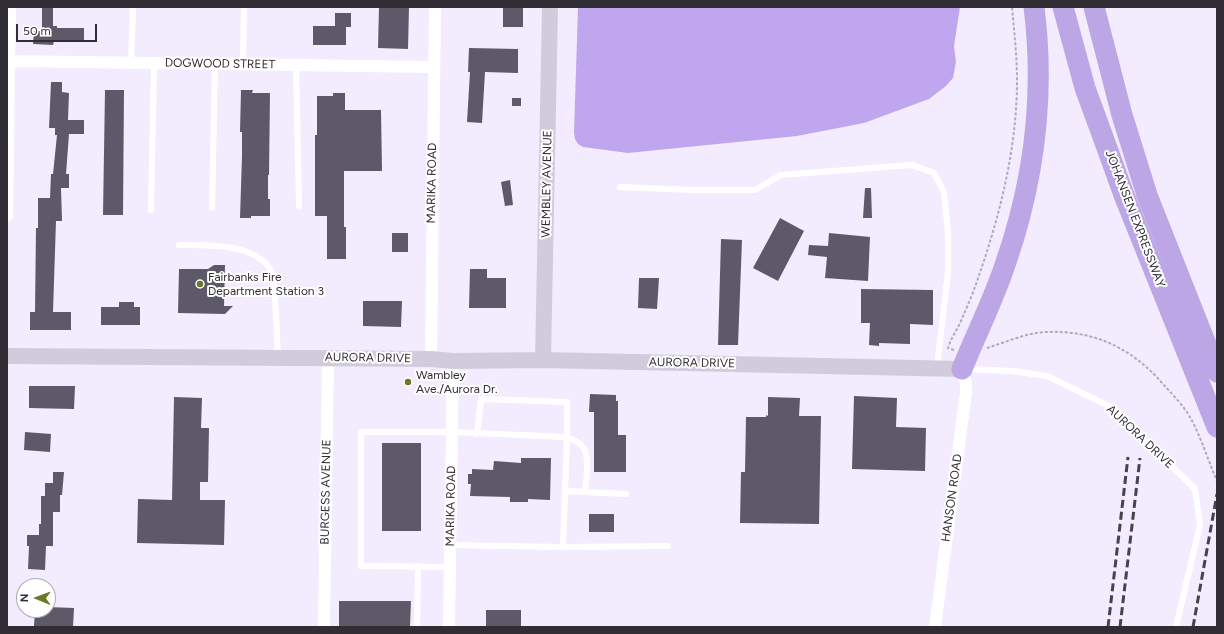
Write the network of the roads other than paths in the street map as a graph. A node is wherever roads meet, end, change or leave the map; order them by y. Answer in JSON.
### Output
{"nodes":[{"id":1,"x":10,"y":7,"type":"edge"},
{"id":2,"x":133,"y":7,"type":"edge"},
{"id":3,"x":244,"y":7,"type":"edge"},
{"id":4,"x":435,"y":7,"type":"edge"},
{"id":5,"x":550,"y":7,"type":"edge"},
{"id":6,"x":1034,"y":7,"type":"edge"},
{"id":7,"x":1063,"y":7,"type":"edge"},
{"id":8,"x":1094,"y":7,"type":"edge"},
{"id":9,"x":8,"y":61,"type":"edge"},
{"id":10,"x":131,"y":62,"type":"junction"},
{"id":11,"x":154,"y":63,"type":"junction"},
{"id":12,"x":215,"y":64,"type":"junction"},
{"id":13,"x":243,"y":64,"type":"junction"},
{"id":14,"x":296,"y":65,"type":"junction"},
{"id":15,"x":433,"y":67,"type":"junction"},
{"id":16,"x":620,"y":187,"type":"dead end"},
{"id":17,"x":298,"y":206,"type":"dead end"},
{"id":18,"x":212,"y":208,"type":"dead end"},
{"id":19,"x":151,"y":210,"type":"dead end"},
{"id":20,"x":7,"y":216,"type":"edge"},
{"id":21,"x":179,"y":244,"type":"dead end"},
{"id":22,"x":7,"y":356,"type":"edge"},
{"id":23,"x":278,"y":358,"type":"junction"},
{"id":24,"x":328,"y":358,"type":"junction"},
{"id":25,"x":431,"y":359,"type":"junction"},
{"id":26,"x":543,"y":360,"type":"junction"},
{"id":27,"x":453,"y":361,"type":"junction"},
{"id":28,"x":937,"y":369,"type":"junction"},
{"id":29,"x":962,"y":369,"type":"junction"},
{"id":30,"x":1217,"y":372,"type":"edge"},
{"id":31,"x":1217,"y":427,"type":"edge"},
{"id":32,"x":452,"y":432,"type":"junction"},
{"id":33,"x":477,"y":434,"type":"junction"},
{"id":34,"x":567,"y":437,"type":"junction"},
{"id":35,"x":565,"y":491,"type":"junction"},
{"id":36,"x":585,"y":492,"type":"junction"},
{"id":37,"x":626,"y":494,"type":"dead end"},
{"id":38,"x":450,"y":545,"type":"junction"},
{"id":39,"x":668,"y":546,"type":"dead end"},
{"id":40,"x":563,"y":547,"type":"junction"},
{"id":41,"x":418,"y":566,"type":"junction"},
{"id":42,"x":450,"y":567,"type":"junction"},
{"id":43,"x":324,"y":627,"type":"edge"},
{"id":44,"x":417,"y":627,"type":"edge"},
{"id":45,"x":449,"y":627,"type":"edge"},
{"id":46,"x":935,"y":627,"type":"edge"},
{"id":47,"x":1176,"y":627,"type":"edge"}],
"edges":[{"from":1,"to":9,"type":"street"},
{"from":2,"to":10,"type":"lane"},
{"from":3,"to":13,"type":"lane"},
{"from":4,"to":15,"type":"street","name":"MARIKA ROAD"},
{"from":5,"to":26,"type":"street","name":"WEMBLEY AVENUE"},
{"from":6,"to":29,"type":"highway"},
{"from":7,"to":31,"type":"highway","name":"JOHANSEN EXPRESSWAY"},
{"from":8,"to":30,"type":"highway","name":"JOHANSEN EXPRESSWAY"},
{"from":9,"to":10,"type":"street","name":"DOGWOOD STREET"},
{"from":9,"to":20,"type":"street"},
{"from":10,"to":11,"type":"street","name":"DOGWOOD STREET"},
{"from":11,"to":12,"type":"street","name":"DOGWOOD STREET"},
{"from":11,"to":19,"type":"lane"},
{"from":12,"to":13,"type":"street","name":"DOGWOOD STREET"},
{"from":12,"to":18,"type":"lane"},
{"from":13,"to":14,"type":"street","name":"DOGWOOD STREET"},
{"from":14,"to":15,"type":"street","name":"DOGWOOD STREET"},
{"from":14,"to":17,"type":"lane"},
{"from":15,"to":25,"type":"street","name":"MARIKA ROAD"},
{"from":16,"to":28,"type":"lane"},
{"from":21,"to":23,"type":"lane"},
{"from":22,"to":23,"type":"street","name":"AURORA DRIVE"},
{"from":23,"to":24,"type":"street","name":"AURORA DRIVE"},
{"from":24,"to":25,"type":"street","name":"AURORA DRIVE"},
{"from":24,"to":43,"type":"street","name":"BURGESS AVENUE"},
{"from":25,"to":27,"type":"street","name":"AURORA DRIVE"},
{"from":26,"to":27,"type":"street","name":"AURORA DRIVE"},
{"from":26,"to":28,"type":"street","name":"AURORA DRIVE"},
{"from":27,"to":32,"type":"street","name":"MARIKA ROAD"},
{"from":28,"to":29,"type":"street","name":"AURORA DRIVE"},
{"from":29,"to":46,"type":"street","name":"HANSON ROAD"},
{"from":29,"to":47,"type":"lane","name":"AURORA DRIVE"},
{"from":32,"to":33,"type":"lane"},
{"from":32,"to":38,"type":"street","name":"MARIKA ROAD"},
{"from":32,"to":41,"type":"lane"},
{"from":33,"to":34,"type":"lane"},
{"from":33,"to":34,"type":"lane"},
{"from":34,"to":35,"type":"lane"},
{"from":34,"to":36,"type":"lane"},
{"from":35,"to":36,"type":"lane"},
{"from":35,"to":40,"type":"lane"},
{"from":36,"to":37,"type":"lane"},
{"from":38,"to":40,"type":"lane"},
{"from":38,"to":42,"type":"street","name":"MARIKA ROAD"},
{"from":39,"to":40,"type":"lane"},
{"from":41,"to":42,"type":"lane"},
{"from":41,"to":44,"type":"lane"},
{"from":42,"to":45,"type":"street","name":"MARIKA ROAD"}]}
